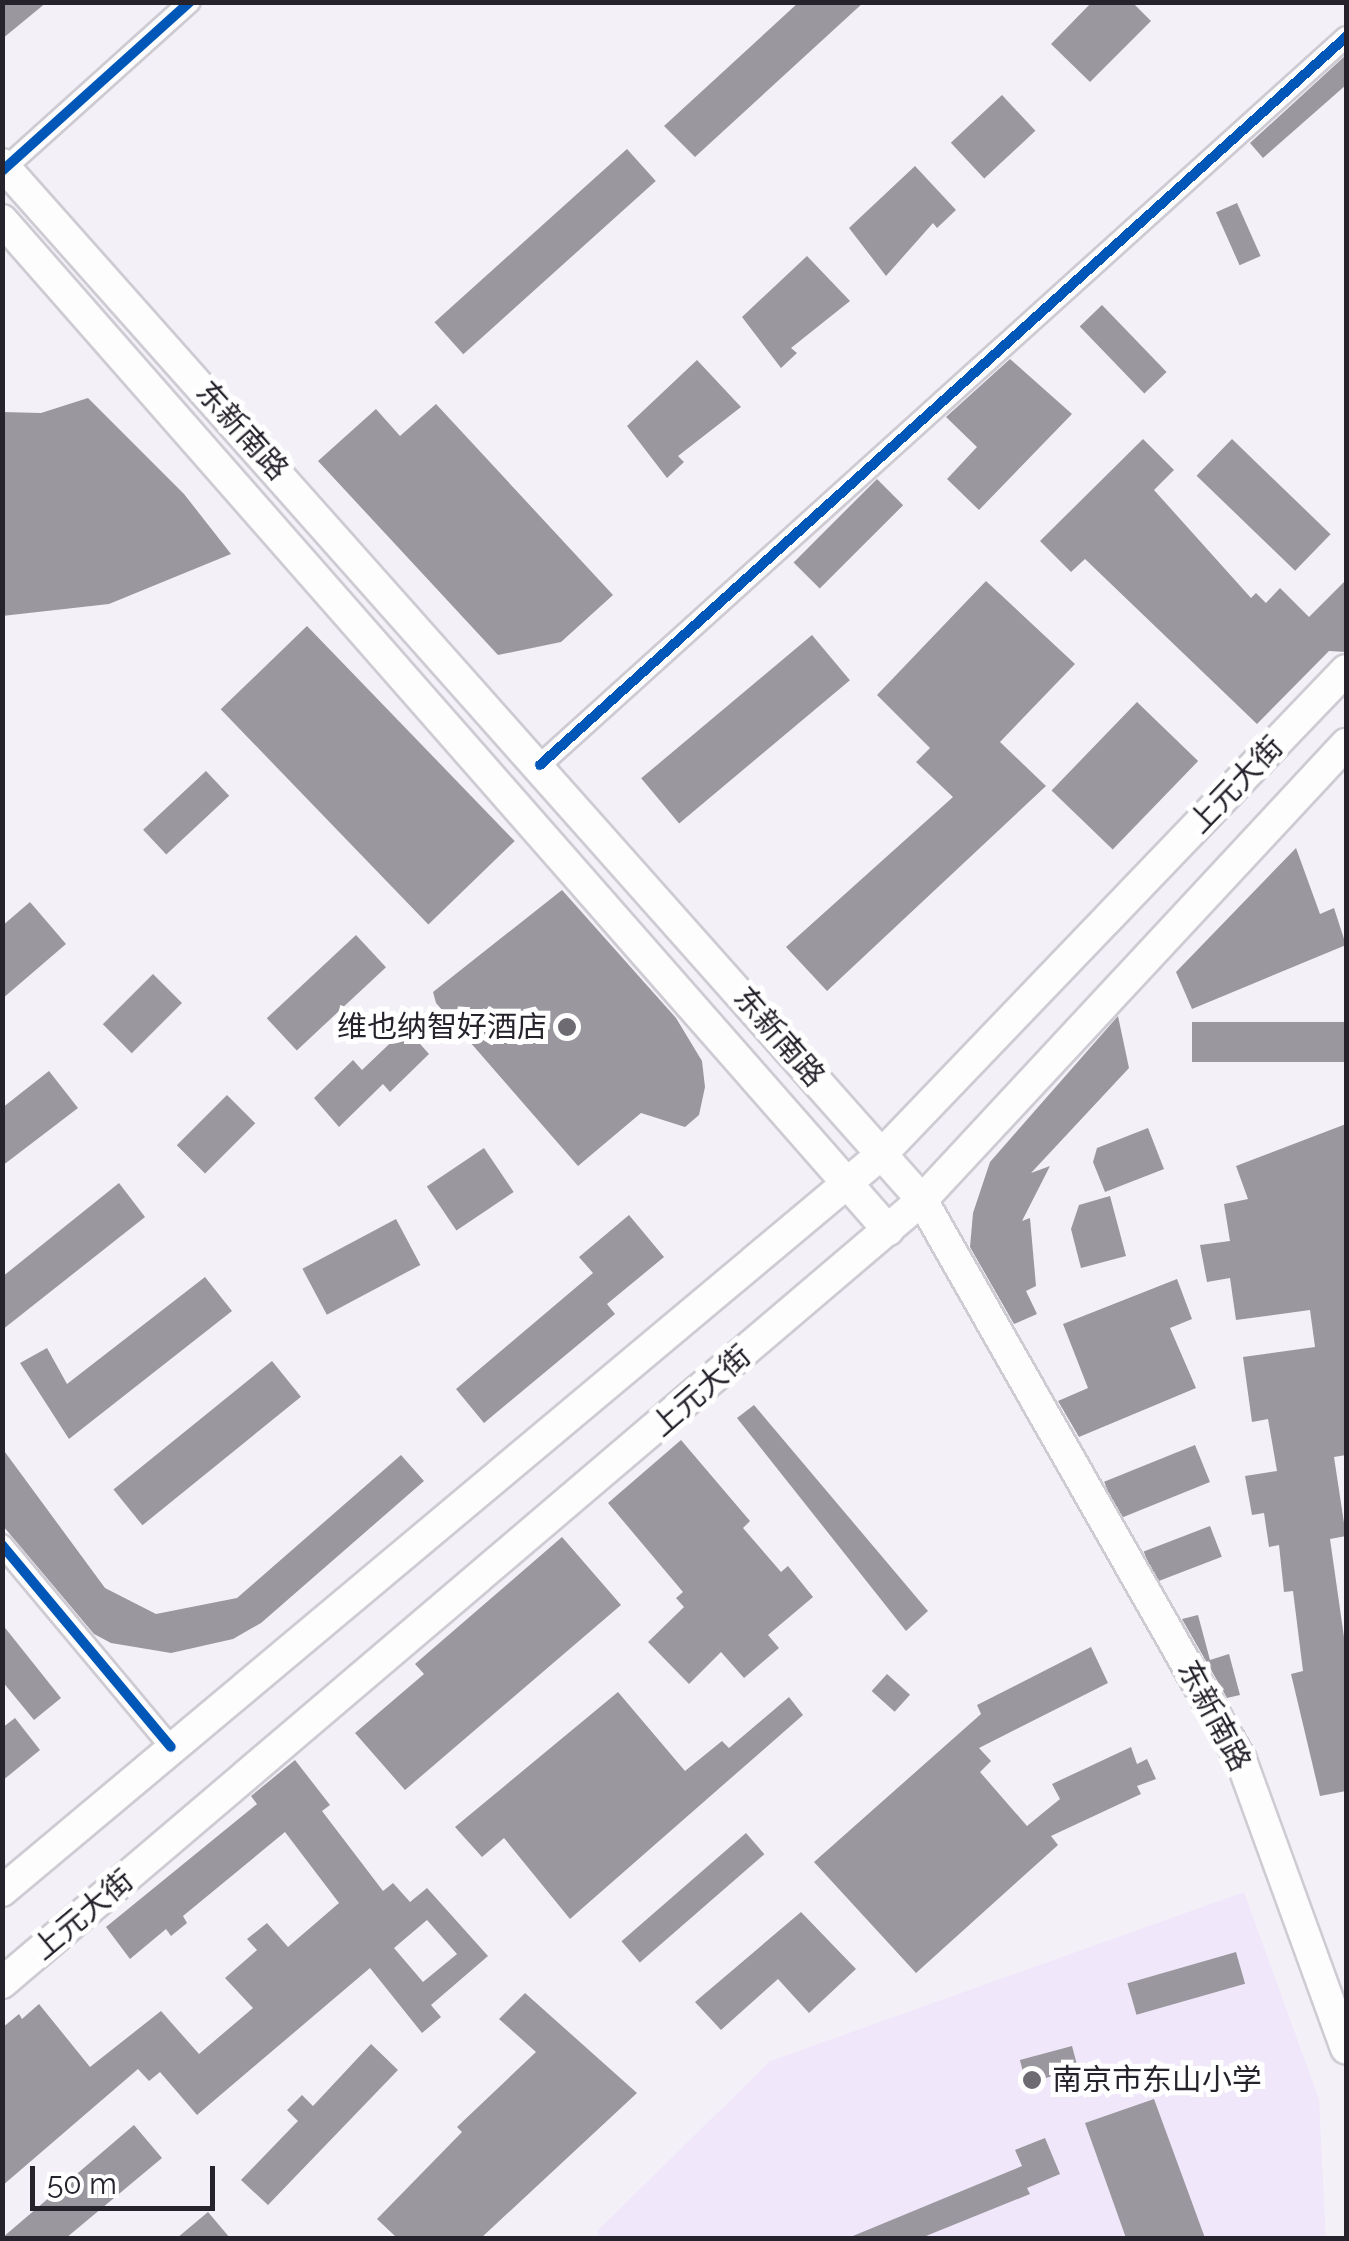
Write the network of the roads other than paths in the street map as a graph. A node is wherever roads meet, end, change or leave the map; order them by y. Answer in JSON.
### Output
{"nodes":[{"id":1,"x":190,"y":2,"type":"edge"},
{"id":2,"x":1346,"y":38,"type":"edge"},
{"id":3,"x":3,"y":167,"type":"edge"},
{"id":4,"x":2,"y":220,"type":"edge"},
{"id":5,"x":1346,"y":670,"type":"edge"},
{"id":6,"x":1346,"y":744,"type":"edge"},
{"id":7,"x":540,"y":764,"type":"junction"},
{"id":8,"x":882,"y":1154,"type":"junction"},
{"id":9,"x":848,"y":1182,"type":"junction"},
{"id":10,"x":922,"y":1200,"type":"junction"},
{"id":11,"x":888,"y":1230,"type":"junction"},
{"id":12,"x":2,"y":1545,"type":"edge"},
{"id":13,"x":170,"y":1747,"type":"junction"},
{"id":14,"x":2,"y":1891,"type":"edge"},
{"id":15,"x":2,"y":1983,"type":"edge"},
{"id":16,"x":1346,"y":2049,"type":"edge"}],
"edges":[{"from":1,"to":3,"type":"street"},
{"from":2,"to":7,"type":"street"},
{"from":3,"to":7,"type":"main road","name":"东新南路"},
{"from":4,"to":9,"type":"main road","name":"东新南路"},
{"from":5,"to":8,"type":"main road","name":"上元大街"},
{"from":6,"to":10,"type":"main road","name":"上元大街"},
{"from":7,"to":8,"type":"main road","name":"东新南路"},
{"from":8,"to":9,"type":"main road","name":"上元大街"},
{"from":8,"to":10,"type":"main road","name":"东新南路"},
{"from":9,"to":11,"type":"main road","name":"东新南路"},
{"from":9,"to":13,"type":"main road","name":"上元大街"},
{"from":10,"to":11,"type":"main road","name":"上元大街"},
{"from":10,"to":16,"type":"main road","name":"东新南路"},
{"from":11,"to":15,"type":"main road","name":"上元大街"},
{"from":12,"to":13,"type":"street"},
{"from":13,"to":14,"type":"main road","name":"上元大街"}]}
